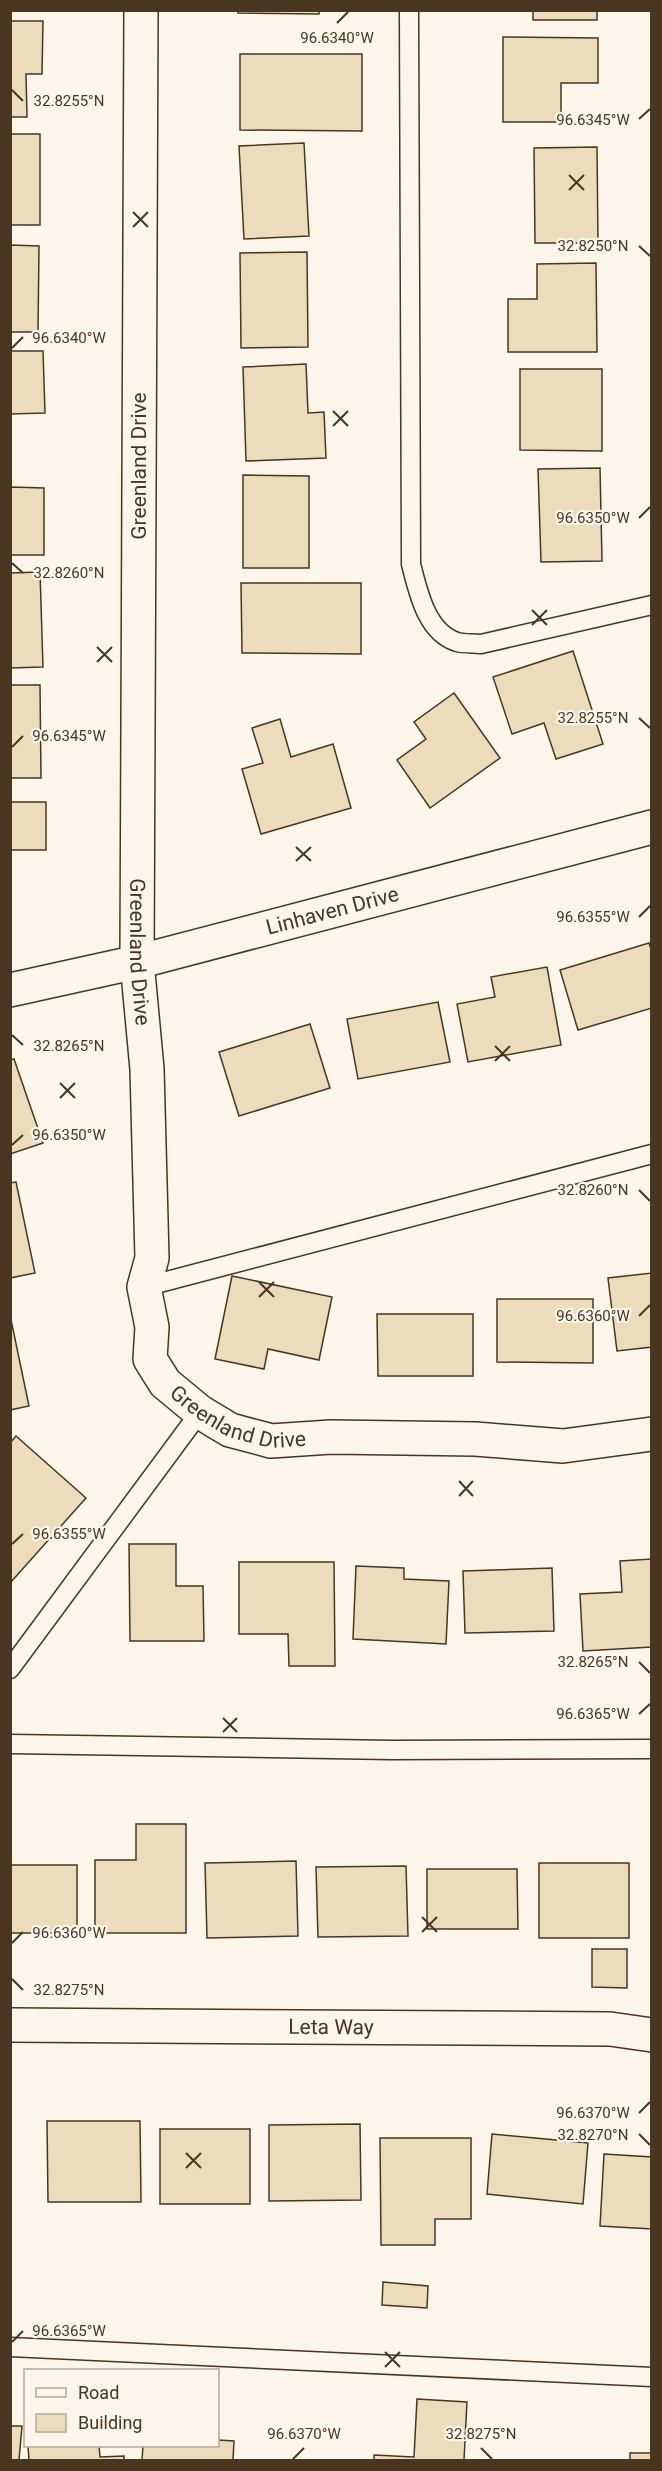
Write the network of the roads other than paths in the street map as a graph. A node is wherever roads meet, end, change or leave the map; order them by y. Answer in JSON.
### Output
{"nodes":[{"id":1,"x":141,"y":10,"type":"edge"},
{"id":2,"x":410,"y":10,"type":"edge"},
{"id":3,"x":651,"y":605,"type":"edge"},
{"id":4,"x":651,"y":827,"type":"edge"},
{"id":5,"x":137,"y":962,"type":"junction"},
{"id":6,"x":10,"y":990,"type":"edge"},
{"id":7,"x":651,"y":1154,"type":"edge"},
{"id":8,"x":144,"y":1287,"type":"junction"},
{"id":9,"x":200,"y":1412,"type":"junction"},
{"id":10,"x":651,"y":1434,"type":"edge"},
{"id":11,"x":10,"y":1669,"type":"edge"},
{"id":12,"x":10,"y":1744,"type":"edge"},
{"id":13,"x":651,"y":1749,"type":"edge"},
{"id":14,"x":10,"y":2025,"type":"edge"},
{"id":15,"x":651,"y":2035,"type":"edge"},
{"id":16,"x":10,"y":2347,"type":"edge"},
{"id":17,"x":651,"y":2377,"type":"edge"}],
"edges":[{"from":1,"to":5,"type":"street","name":"Greenland Drive"},
{"from":2,"to":3,"type":"lane"},
{"from":4,"to":5,"type":"street","name":"Linhaven Drive"},
{"from":5,"to":6,"type":"street","name":"Linhaven Drive"},
{"from":5,"to":8,"type":"street","name":"Greenland Drive"},
{"from":7,"to":8,"type":"lane"},
{"from":8,"to":9,"type":"street","name":"Greenland Drive"},
{"from":9,"to":10,"type":"street","name":"Greenland Drive"},
{"from":9,"to":11,"type":"lane"},
{"from":12,"to":13,"type":"lane"},
{"from":14,"to":15,"type":"street","name":"Leta Way"},
{"from":16,"to":17,"type":"lane"}]}
